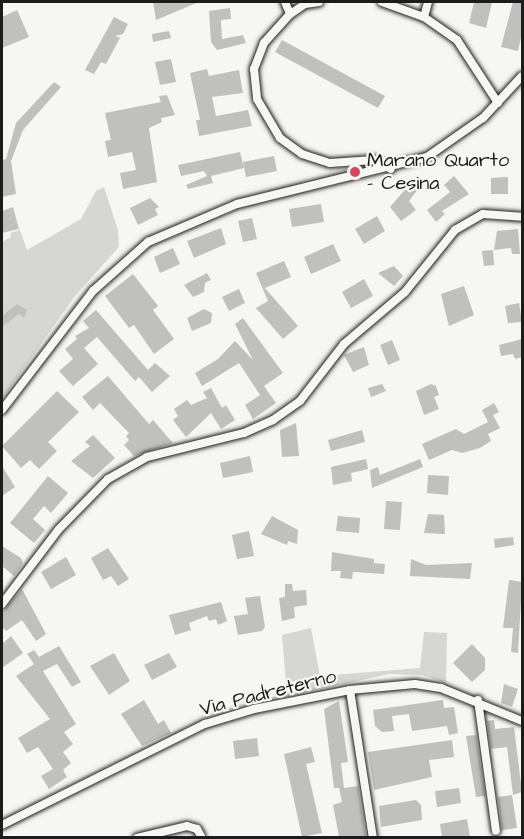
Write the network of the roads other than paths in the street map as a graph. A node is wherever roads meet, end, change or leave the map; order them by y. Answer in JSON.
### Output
{"nodes":[{"id":1,"x":285,"y":2,"type":"edge"},
{"id":2,"x":319,"y":2,"type":"edge"},
{"id":3,"x":382,"y":2,"type":"edge"},
{"id":4,"x":428,"y":2,"type":"edge"},
{"id":5,"x":290,"y":14,"type":"junction"},
{"id":6,"x":424,"y":17,"type":"junction"},
{"id":7,"x":522,"y":76,"type":"edge"},
{"id":8,"x":498,"y":103,"type":"junction"},
{"id":9,"x":391,"y":169,"type":"junction"},
{"id":10,"x":522,"y":217,"type":"edge"},
{"id":11,"x":2,"y":410,"type":"edge"},
{"id":12,"x":2,"y":604,"type":"edge"},
{"id":13,"x":350,"y":690,"type":"junction"},
{"id":14,"x":478,"y":700,"type":"junction"},
{"id":15,"x":522,"y":721,"type":"edge"},
{"id":16,"x":2,"y":825,"type":"edge"},
{"id":17,"x":495,"y":831,"type":"dead end"},
{"id":18,"x":201,"y":836,"type":"dead end"},
{"id":19,"x":137,"y":837,"type":"edge"},
{"id":20,"x":373,"y":837,"type":"edge"}],
"edges":[{"from":1,"to":5,"type":"street"},
{"from":2,"to":5,"type":"street"},
{"from":3,"to":6,"type":"street"},
{"from":4,"to":6,"type":"street"},
{"from":5,"to":9,"type":"street"},
{"from":6,"to":8,"type":"street"},
{"from":7,"to":8,"type":"street"},
{"from":8,"to":9,"type":"street"},
{"from":9,"to":11,"type":"street"},
{"from":10,"to":12,"type":"street"},
{"from":13,"to":14,"type":"street","name":"Via Padreterno"},
{"from":13,"to":16,"type":"street","name":"Via Padreterno"},
{"from":13,"to":20,"type":"street"},
{"from":14,"to":15,"type":"street","name":"Via Padreterno"},
{"from":14,"to":17,"type":"street"},
{"from":18,"to":19,"type":"street"}]}
